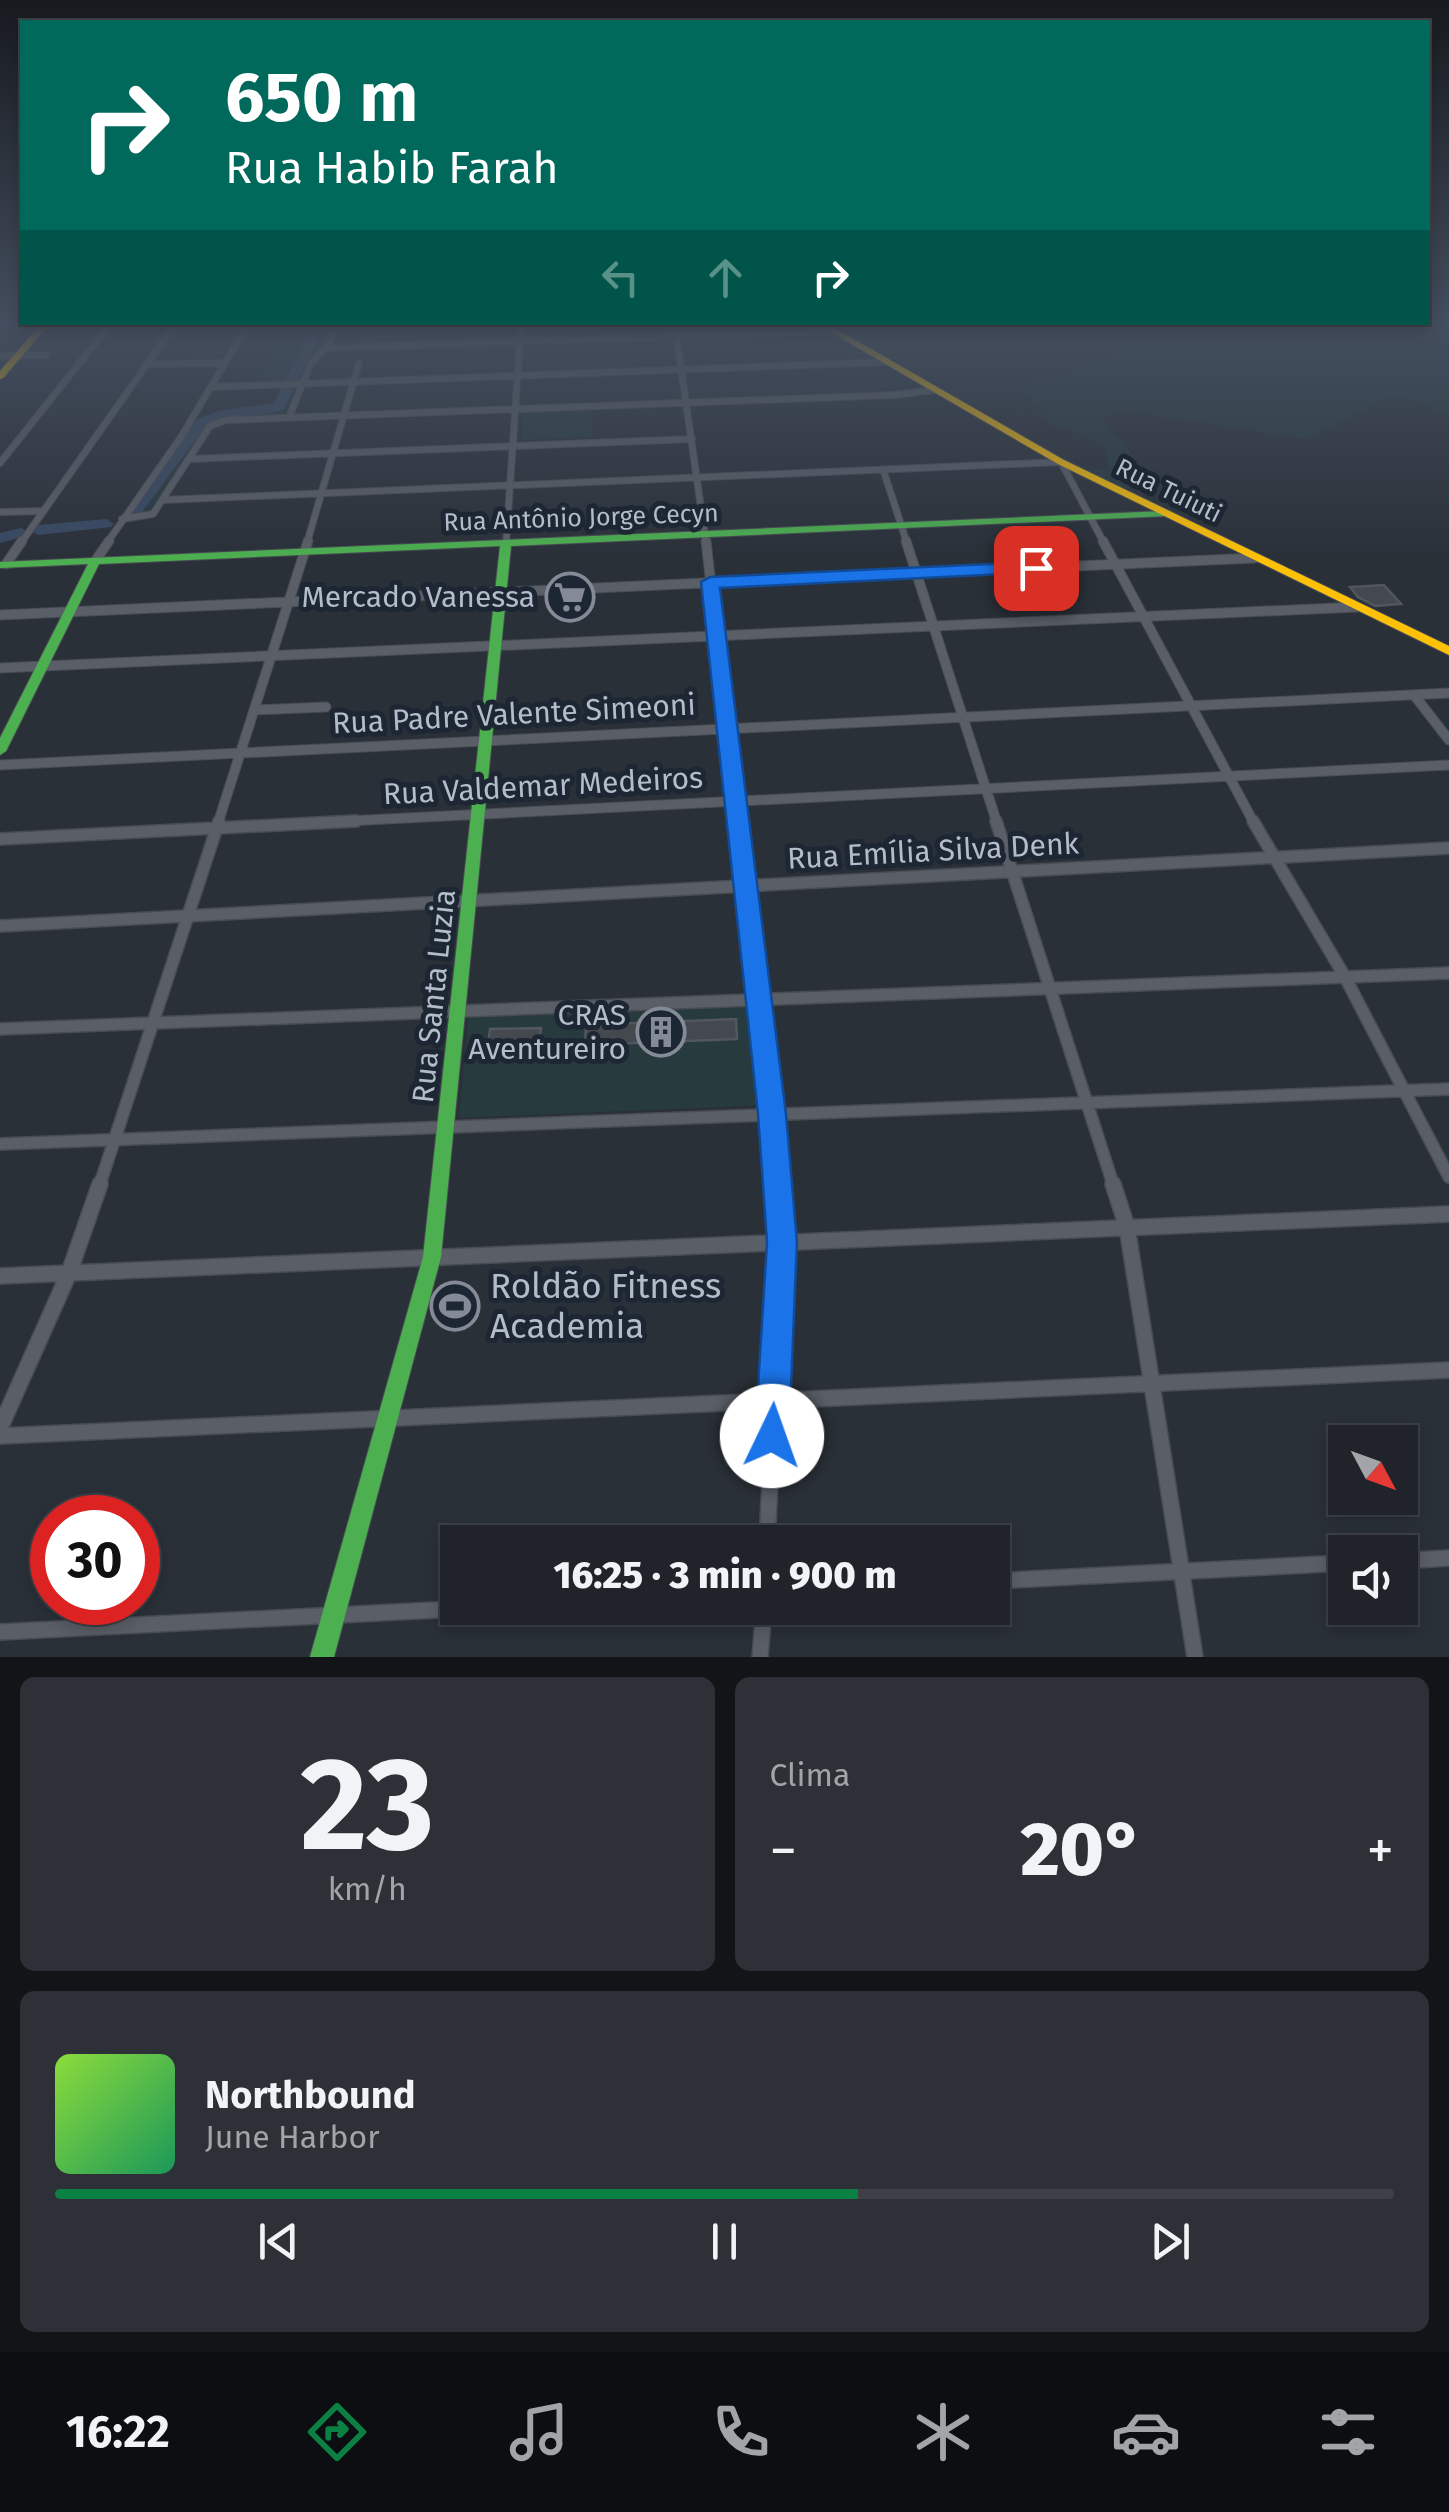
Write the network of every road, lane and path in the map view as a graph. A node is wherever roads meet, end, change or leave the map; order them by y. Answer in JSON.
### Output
{"nodes":[{"id":1,"x":48,"y":403,"type":"edge"},
{"id":2,"x":119,"y":403,"type":"edge"},
{"id":3,"x":200,"y":403,"type":"edge"},
{"id":4,"x":291,"y":403,"type":"edge"},
{"id":5,"x":347,"y":403,"type":"edge"},
{"id":6,"x":516,"y":403,"type":"edge"},
{"id":7,"x":655,"y":403,"type":"edge"},
{"id":8,"x":687,"y":403,"type":"edge"},
{"id":9,"x":958,"y":403,"type":"edge"},
{"id":10,"x":516,"y":409,"type":"junction"},
{"id":11,"x":344,"y":415,"type":"junction"},
{"id":12,"x":289,"y":417,"type":"junction"},
{"id":13,"x":692,"y":439,"type":"junction"},
{"id":14,"x":514,"y":446,"type":"junction"},
{"id":15,"x":334,"y":453,"type":"junction"},
{"id":16,"x":190,"y":459,"type":"junction"},
{"id":17,"x":1061,"y":462,"type":"junction"},
{"id":18,"x":0,"y":464,"type":"edge"},
{"id":19,"x":883,"y":470,"type":"junction"},
{"id":20,"x":698,"y":477,"type":"junction"},
{"id":21,"x":511,"y":485,"type":"junction"},
{"id":22,"x":322,"y":494,"type":"junction"},
{"id":23,"x":163,"y":500,"type":"junction"},
{"id":24,"x":43,"y":511,"type":"junction"},
{"id":25,"x":0,"y":512,"type":"edge"},
{"id":26,"x":1164,"y":514,"type":"junction"},
{"id":27,"x":1091,"y":517,"type":"junction"},
{"id":28,"x":122,"y":519,"type":"junction"},
{"id":29,"x":902,"y":526,"type":"junction"},
{"id":30,"x":705,"y":534,"type":"junction"},
{"id":31,"x":506,"y":542,"type":"junction"},
{"id":32,"x":305,"y":551,"type":"junction"},
{"id":33,"x":1256,"y":558,"type":"junction"},
{"id":34,"x":96,"y":560,"type":"junction"},
{"id":35,"x":3,"y":564,"type":"edge"},
{"id":36,"x":1116,"y":564,"type":"junction"},
{"id":37,"x":917,"y":573,"type":"junction"},
{"id":38,"x":710,"y":582,"type":"junction"},
{"id":39,"x":502,"y":592,"type":"junction"},
{"id":40,"x":289,"y":602,"type":"junction"},
{"id":41,"x":1357,"y":607,"type":"junction"},
{"id":42,"x":71,"y":612,"type":"junction"},
{"id":43,"x":0,"y":615,"type":"edge"},
{"id":44,"x":1144,"y":616,"type":"junction"},
{"id":45,"x":934,"y":626,"type":"junction"},
{"id":46,"x":717,"y":636,"type":"junction"},
{"id":47,"x":498,"y":645,"type":"junction"},
{"id":48,"x":1449,"y":651,"type":"edge"},
{"id":49,"x":272,"y":656,"type":"junction"},
{"id":50,"x":44,"y":666,"type":"junction"},
{"id":51,"x":0,"y":668,"type":"edge"},
{"id":52,"x":1449,"y":694,"type":"edge"},
{"id":53,"x":1414,"y":695,"type":"junction"},
{"id":54,"x":1191,"y":706,"type":"junction"},
{"id":55,"x":326,"y":707,"type":"dead end"},
{"id":56,"x":254,"y":710,"type":"junction"},
{"id":57,"x":964,"y":717,"type":"junction"},
{"id":58,"x":728,"y":729,"type":"junction"},
{"id":59,"x":1449,"y":740,"type":"edge"},
{"id":60,"x":488,"y":741,"type":"junction"},
{"id":61,"x":0,"y":751,"type":"edge"},
{"id":62,"x":241,"y":753,"type":"junction"},
{"id":63,"x":0,"y":765,"type":"edge"},
{"id":64,"x":1449,"y":765,"type":"edge"},
{"id":65,"x":1228,"y":776,"type":"junction"},
{"id":66,"x":988,"y":789,"type":"junction"},
{"id":67,"x":736,"y":802,"type":"junction"},
{"id":68,"x":481,"y":814,"type":"junction"},
{"id":69,"x":217,"y":828,"type":"junction"},
{"id":70,"x":0,"y":839,"type":"edge"},
{"id":71,"x":1449,"y":848,"type":"edge"},
{"id":72,"x":1272,"y":857,"type":"junction"},
{"id":73,"x":1015,"y":871,"type":"junction"},
{"id":74,"x":746,"y":886,"type":"junction"},
{"id":75,"x":472,"y":900,"type":"junction"},
{"id":76,"x":189,"y":916,"type":"junction"},
{"id":77,"x":0,"y":926,"type":"edge"},
{"id":78,"x":1449,"y":973,"type":"edge"},
{"id":79,"x":1344,"y":977,"type":"junction"},
{"id":80,"x":1054,"y":988,"type":"junction"},
{"id":81,"x":759,"y":1000,"type":"junction"},
{"id":82,"x":460,"y":1011,"type":"junction"},
{"id":83,"x":155,"y":1023,"type":"junction"},
{"id":84,"x":0,"y":1029,"type":"edge"},
{"id":85,"x":1449,"y":1088,"type":"edge"},
{"id":86,"x":1404,"y":1090,"type":"junction"},
{"id":87,"x":1090,"y":1102,"type":"junction"},
{"id":88,"x":772,"y":1114,"type":"junction"},
{"id":89,"x":448,"y":1127,"type":"junction"},
{"id":90,"x":114,"y":1140,"type":"junction"},
{"id":91,"x":0,"y":1144,"type":"edge"},
{"id":92,"x":1449,"y":1178,"type":"edge"},
{"id":93,"x":1449,"y":1214,"type":"edge"},
{"id":94,"x":1127,"y":1228,"type":"junction"},
{"id":95,"x":782,"y":1242,"type":"junction"},
{"id":96,"x":432,"y":1257,"type":"junction"},
{"id":97,"x":69,"y":1273,"type":"junction"},
{"id":98,"x":0,"y":1276,"type":"edge"},
{"id":99,"x":1449,"y":1370,"type":"edge"},
{"id":100,"x":1154,"y":1383,"type":"junction"},
{"id":101,"x":774,"y":1400,"type":"junction"},
{"id":102,"x":387,"y":1418,"type":"junction"},
{"id":103,"x":0,"y":1428,"type":"edge"},
{"id":104,"x":0,"y":1436,"type":"edge"},
{"id":105,"x":768,"y":1525,"type":"edge"},
{"id":106,"x":1449,"y":1558,"type":"edge"},
{"id":107,"x":1418,"y":1560,"type":"edge"},
{"id":108,"x":1328,"y":1565,"type":"edge"},
{"id":109,"x":1182,"y":1572,"type":"junction"},
{"id":110,"x":1010,"y":1580,"type":"edge"},
{"id":111,"x":440,"y":1610,"type":"edge"},
{"id":112,"x":334,"y":1615,"type":"junction"},
{"id":113,"x":763,"y":1625,"type":"edge"},
{"id":114,"x":0,"y":1632,"type":"edge"},
{"id":115,"x":322,"y":1657,"type":"edge"},
{"id":116,"x":760,"y":1657,"type":"edge"},
{"id":117,"x":1196,"y":1657,"type":"edge"}],
"edges":[{"from":1,"to":18,"type":"street"},
{"from":2,"to":24,"type":"street"},
{"from":3,"to":28,"type":"street"},
{"from":4,"to":12,"type":"street"},
{"from":5,"to":11,"type":"street"},
{"from":6,"to":10,"type":"street","name":"Rua Santa Luzia"},
{"from":7,"to":10,"type":"street"},
{"from":8,"to":13,"type":"street"},
{"from":9,"to":17,"type":"street","name":"Rua Tuiuti"},
{"from":10,"to":11,"type":"street"},
{"from":10,"to":14,"type":"street","name":"Rua Santa Luzia"},
{"from":11,"to":12,"type":"street"},
{"from":11,"to":15,"type":"street"},
{"from":12,"to":16,"type":"street"},
{"from":13,"to":14,"type":"street"},
{"from":13,"to":20,"type":"street"},
{"from":14,"to":15,"type":"street"},
{"from":14,"to":21,"type":"street","name":"Rua Santa Luzia"},
{"from":15,"to":16,"type":"street"},
{"from":15,"to":22,"type":"street"},
{"from":16,"to":23,"type":"street"},
{"from":17,"to":19,"type":"street"},
{"from":17,"to":26,"type":"street","name":"Rua Tuiuti"},
{"from":17,"to":27,"type":"street"},
{"from":19,"to":20,"type":"street"},
{"from":19,"to":29,"type":"street"},
{"from":20,"to":21,"type":"street"},
{"from":20,"to":30,"type":"street"},
{"from":21,"to":22,"type":"street"},
{"from":21,"to":31,"type":"street","name":"Rua Santa Luzia"},
{"from":22,"to":23,"type":"street"},
{"from":22,"to":32,"type":"street"},
{"from":23,"to":28,"type":"street"},
{"from":24,"to":25,"type":"street"},
{"from":24,"to":35,"type":"street"},
{"from":26,"to":27,"type":"street","name":"Rua Antônio Jorge Cecyn"},
{"from":26,"to":33,"type":"street","name":"Rua Tuiuti"},
{"from":27,"to":29,"type":"street","name":"Rua Antônio Jorge Cecyn"},
{"from":27,"to":36,"type":"street"},
{"from":28,"to":34,"type":"street"},
{"from":29,"to":30,"type":"street","name":"Rua Antônio Jorge Cecyn"},
{"from":29,"to":37,"type":"street"},
{"from":30,"to":31,"type":"street","name":"Rua Antônio Jorge Cecyn"},
{"from":30,"to":38,"type":"street"},
{"from":31,"to":32,"type":"street","name":"Rua Antônio Jorge Cecyn"},
{"from":31,"to":39,"type":"street","name":"Rua Santa Luzia"},
{"from":32,"to":34,"type":"street","name":"Rua Antônio Jorge Cecyn"},
{"from":32,"to":40,"type":"street"},
{"from":33,"to":36,"type":"street"},
{"from":33,"to":41,"type":"street","name":"Rua Tuiuti"},
{"from":34,"to":35,"type":"street","name":"Rua Antônio Jorge Cecyn"},
{"from":34,"to":42,"type":"street"},
{"from":36,"to":37,"type":"street"},
{"from":36,"to":44,"type":"street"},
{"from":37,"to":38,"type":"street"},
{"from":37,"to":45,"type":"street"},
{"from":38,"to":39,"type":"street"},
{"from":38,"to":46,"type":"street"},
{"from":39,"to":40,"type":"street"},
{"from":39,"to":47,"type":"street","name":"Rua Santa Luzia"},
{"from":40,"to":42,"type":"street"},
{"from":40,"to":49,"type":"street"},
{"from":41,"to":44,"type":"street"},
{"from":41,"to":48,"type":"street","name":"Rua Tuiuti"},
{"from":42,"to":43,"type":"street"},
{"from":42,"to":50,"type":"street"},
{"from":44,"to":45,"type":"street"},
{"from":44,"to":54,"type":"street"},
{"from":45,"to":46,"type":"street"},
{"from":45,"to":57,"type":"street"},
{"from":46,"to":47,"type":"street"},
{"from":46,"to":58,"type":"street"},
{"from":47,"to":49,"type":"street"},
{"from":47,"to":60,"type":"street","name":"Rua Santa Luzia"},
{"from":49,"to":50,"type":"street"},
{"from":49,"to":56,"type":"street"},
{"from":50,"to":51,"type":"street"},
{"from":50,"to":61,"type":"street"},
{"from":52,"to":53,"type":"street","name":"Rua Padre Valente Simeoni"},
{"from":53,"to":54,"type":"street","name":"Rua Padre Valente Simeoni"},
{"from":53,"to":59,"type":"street"},
{"from":54,"to":57,"type":"street","name":"Rua Padre Valente Simeoni"},
{"from":54,"to":65,"type":"street"},
{"from":55,"to":56,"type":"street"},
{"from":56,"to":62,"type":"street"},
{"from":57,"to":58,"type":"street","name":"Rua Padre Valente Simeoni"},
{"from":57,"to":66,"type":"street"},
{"from":58,"to":60,"type":"street","name":"Rua Padre Valente Simeoni"},
{"from":58,"to":67,"type":"street"},
{"from":60,"to":62,"type":"street","name":"Rua Padre Valente Simeoni"},
{"from":60,"to":68,"type":"street","name":"Rua Santa Luzia"},
{"from":62,"to":63,"type":"street","name":"Rua Padre Valente Simeoni"},
{"from":62,"to":69,"type":"street"},
{"from":64,"to":65,"type":"street","name":"Rua Valdemar Medeiros"},
{"from":65,"to":66,"type":"street","name":"Rua Valdemar Medeiros"},
{"from":65,"to":72,"type":"street"},
{"from":66,"to":67,"type":"street","name":"Rua Valdemar Medeiros"},
{"from":66,"to":73,"type":"street"},
{"from":67,"to":68,"type":"street","name":"Rua Valdemar Medeiros"},
{"from":67,"to":74,"type":"street"},
{"from":68,"to":69,"type":"street","name":"Rua Valdemar Medeiros"},
{"from":68,"to":75,"type":"street","name":"Rua Santa Luzia"},
{"from":69,"to":70,"type":"street","name":"Rua Valdemar Medeiros"},
{"from":69,"to":76,"type":"street"},
{"from":71,"to":72,"type":"street","name":"Rua Emília Silva Denk"},
{"from":72,"to":73,"type":"street","name":"Rua Emília Silva Denk"},
{"from":72,"to":79,"type":"street"},
{"from":73,"to":74,"type":"street","name":"Rua Emília Silva Denk"},
{"from":73,"to":80,"type":"street"},
{"from":74,"to":75,"type":"street","name":"Rua Emília Silva Denk"},
{"from":74,"to":81,"type":"street"},
{"from":75,"to":76,"type":"street","name":"Rua Emília Silva Denk"},
{"from":75,"to":82,"type":"street","name":"Rua Santa Luzia"},
{"from":76,"to":77,"type":"street","name":"Rua Emília Silva Denk"},
{"from":76,"to":83,"type":"street"},
{"from":78,"to":79,"type":"street"},
{"from":79,"to":80,"type":"street"},
{"from":79,"to":86,"type":"street"},
{"from":80,"to":81,"type":"street"},
{"from":80,"to":87,"type":"street"},
{"from":81,"to":82,"type":"street"},
{"from":81,"to":88,"type":"street"},
{"from":82,"to":83,"type":"street"},
{"from":82,"to":89,"type":"street","name":"Rua Santa Luzia"},
{"from":83,"to":84,"type":"street"},
{"from":83,"to":90,"type":"street"},
{"from":85,"to":86,"type":"street"},
{"from":86,"to":87,"type":"street"},
{"from":86,"to":92,"type":"street"},
{"from":87,"to":88,"type":"street"},
{"from":87,"to":94,"type":"street"},
{"from":88,"to":89,"type":"street"},
{"from":88,"to":95,"type":"street"},
{"from":89,"to":90,"type":"street"},
{"from":89,"to":96,"type":"street","name":"Rua Santa Luzia"},
{"from":90,"to":91,"type":"street"},
{"from":90,"to":97,"type":"street"},
{"from":93,"to":94,"type":"street"},
{"from":94,"to":95,"type":"street"},
{"from":94,"to":100,"type":"street"},
{"from":95,"to":96,"type":"street"},
{"from":95,"to":101,"type":"street"},
{"from":96,"to":97,"type":"street"},
{"from":96,"to":102,"type":"street","name":"Rua Santa Luzia"},
{"from":97,"to":98,"type":"street"},
{"from":97,"to":103,"type":"street"},
{"from":99,"to":100,"type":"street"},
{"from":100,"to":101,"type":"street"},
{"from":100,"to":109,"type":"street"},
{"from":101,"to":102,"type":"street"},
{"from":101,"to":105,"type":"street"},
{"from":102,"to":104,"type":"street"},
{"from":102,"to":112,"type":"street","name":"Rua Santa Luzia"},
{"from":106,"to":107,"type":"street"},
{"from":108,"to":109,"type":"street"},
{"from":109,"to":110,"type":"street"},
{"from":109,"to":117,"type":"street"},
{"from":111,"to":112,"type":"street"},
{"from":112,"to":114,"type":"street"},
{"from":112,"to":115,"type":"street","name":"Rua Santa Luzia"},
{"from":113,"to":116,"type":"street"}]}
